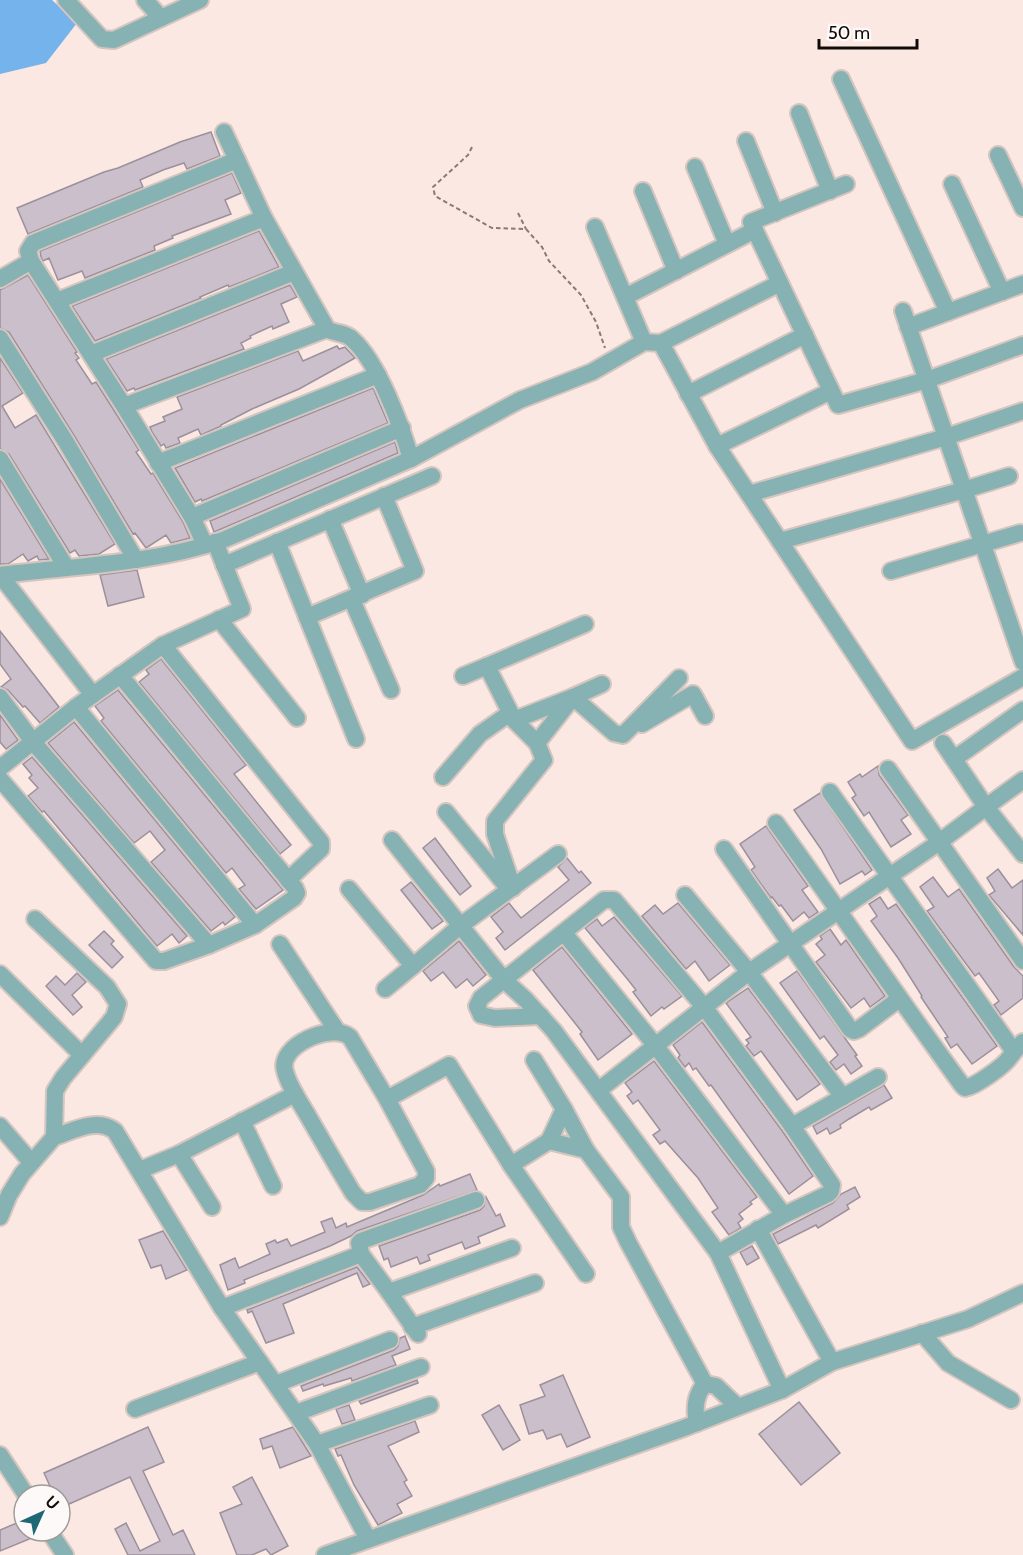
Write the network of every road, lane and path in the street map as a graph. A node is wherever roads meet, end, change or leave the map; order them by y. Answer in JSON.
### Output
{"nodes":[{"id":1,"x":66,"y":0,"type":"edge"},
{"id":2,"x":145,"y":0,"type":"edge"},
{"id":3,"x":200,"y":0,"type":"edge"},
{"id":4,"x":161,"y":18,"type":"junction"},
{"id":5,"x":841,"y":79,"type":"dead end"},
{"id":6,"x":799,"y":113,"type":"dead end"},
{"id":7,"x":224,"y":132,"type":"dead end"},
{"id":8,"x":746,"y":141,"type":"dead end"},
{"id":9,"x":471,"y":147,"type":"dead end"},
{"id":10,"x":998,"y":155,"type":"dead end"},
{"id":11,"x":237,"y":160,"type":"junction"},
{"id":12,"x":695,"y":167,"type":"dead end"},
{"id":13,"x":846,"y":184,"type":"dead end"},
{"id":14,"x":952,"y":184,"type":"dead end"},
{"id":15,"x":643,"y":191,"type":"dead end"},
{"id":16,"x":830,"y":191,"type":"junction"},
{"id":17,"x":1023,"y":208,"type":"edge"},
{"id":18,"x":518,"y":213,"type":"dead end"},
{"id":19,"x":775,"y":213,"type":"junction"},
{"id":20,"x":264,"y":218,"type":"junction"},
{"id":21,"x":595,"y":227,"type":"dead end"},
{"id":22,"x":526,"y":229,"type":"junction"},
{"id":23,"x":754,"y":230,"type":"junction"},
{"id":24,"x":727,"y":244,"type":"junction"},
{"id":25,"x":31,"y":261,"type":"junction"},
{"id":26,"x":676,"y":271,"type":"junction"},
{"id":27,"x":294,"y":272,"type":"junction"},
{"id":28,"x":0,"y":279,"type":"edge"},
{"id":29,"x":780,"y":283,"type":"junction"},
{"id":30,"x":1023,"y":284,"type":"edge"},
{"id":31,"x":1002,"y":292,"type":"junction"},
{"id":32,"x":625,"y":297,"type":"junction"},
{"id":33,"x":57,"y":301,"type":"junction"},
{"id":34,"x":948,"y":312,"type":"junction"},
{"id":35,"x":327,"y":329,"type":"junction"},
{"id":36,"x":805,"y":335,"type":"junction"},
{"id":37,"x":0,"y":338,"type":"edge"},
{"id":38,"x":652,"y":343,"type":"junction"},
{"id":39,"x":1023,"y":345,"type":"edge"},
{"id":40,"x":91,"y":354,"type":"junction"},
{"id":41,"x":610,"y":362,"type":"junction"},
{"id":42,"x":378,"y":375,"type":"junction"},
{"id":43,"x":927,"y":380,"type":"junction"},
{"id":44,"x":831,"y":390,"type":"junction"},
{"id":45,"x":688,"y":394,"type":"junction"},
{"id":46,"x":124,"y":406,"type":"junction"},
{"id":47,"x":1023,"y":411,"type":"edge"},
{"id":48,"x":402,"y":428,"type":"junction"},
{"id":49,"x":946,"y":437,"type":"junction"},
{"id":50,"x":717,"y":446,"type":"junction"},
{"id":51,"x":0,"y":459,"type":"edge"},
{"id":52,"x":411,"y":459,"type":"junction"},
{"id":53,"x":158,"y":463,"type":"junction"},
{"id":54,"x":432,"y":476,"type":"dead end"},
{"id":55,"x":1010,"y":476,"type":"dead end"},
{"id":56,"x":964,"y":490,"type":"junction"},
{"id":57,"x":749,"y":494,"type":"junction"},
{"id":58,"x":384,"y":496,"type":"junction"},
{"id":59,"x":192,"y":517,"type":"junction"},
{"id":60,"x":330,"y":519,"type":"junction"},
{"id":61,"x":1020,"y":533,"type":"dead end"},
{"id":62,"x":780,"y":541,"type":"junction"},
{"id":63,"x":277,"y":542,"type":"junction"},
{"id":64,"x":210,"y":544,"type":"junction"},
{"id":65,"x":983,"y":544,"type":"junction"},
{"id":66,"x":135,"y":560,"type":"junction"},
{"id":67,"x":224,"y":565,"type":"junction"},
{"id":68,"x":66,"y":567,"type":"junction"},
{"id":69,"x":891,"y":571,"type":"dead end"},
{"id":70,"x":0,"y":575,"type":"edge"},
{"id":71,"x":357,"y":597,"type":"junction"},
{"id":72,"x":307,"y":617,"type":"junction"},
{"id":73,"x":219,"y":619,"type":"junction"},
{"id":74,"x":585,"y":624,"type":"dead end"},
{"id":75,"x":163,"y":645,"type":"junction"},
{"id":76,"x":1023,"y":662,"type":"edge"},
{"id":77,"x":487,"y":666,"type":"junction"},
{"id":78,"x":120,"y":675,"type":"junction"},
{"id":79,"x":463,"y":676,"type":"dead end"},
{"id":80,"x":1023,"y":677,"type":"edge"},
{"id":81,"x":679,"y":678,"type":"dead end"},
{"id":82,"x":602,"y":684,"type":"dead end"},
{"id":83,"x":391,"y":690,"type":"dead end"},
{"id":84,"x":93,"y":695,"type":"junction"},
{"id":85,"x":0,"y":698,"type":"edge"},
{"id":86,"x":573,"y":698,"type":"junction"},
{"id":87,"x":76,"y":707,"type":"junction"},
{"id":88,"x":1023,"y":710,"type":"edge"},
{"id":89,"x":705,"y":716,"type":"dead end"},
{"id":90,"x":297,"y":717,"type":"dead end"},
{"id":91,"x":512,"y":717,"type":"junction"},
{"id":92,"x":622,"y":735,"type":"junction"},
{"id":93,"x":356,"y":739,"type":"dead end"},
{"id":94,"x":34,"y":742,"type":"junction"},
{"id":95,"x":537,"y":743,"type":"junction"},
{"id":96,"x":943,"y":743,"type":"dead end"},
{"id":97,"x":954,"y":759,"type":"junction"},
{"id":98,"x":0,"y":768,"type":"edge"},
{"id":99,"x":888,"y":769,"type":"dead end"},
{"id":100,"x":443,"y":777,"type":"dead end"},
{"id":101,"x":0,"y":779,"type":"edge"},
{"id":102,"x":1023,"y":780,"type":"edge"},
{"id":103,"x":830,"y":792,"type":"dead end"},
{"id":104,"x":986,"y":807,"type":"junction"},
{"id":105,"x":446,"y":812,"type":"dead end"},
{"id":106,"x":776,"y":823,"type":"dead end"},
{"id":107,"x":392,"y":840,"type":"dead end"},
{"id":108,"x":938,"y":843,"type":"junction"},
{"id":109,"x":499,"y":847,"type":"junction"},
{"id":110,"x":724,"y":849,"type":"dead end"},
{"id":111,"x":558,"y":854,"type":"dead end"},
{"id":112,"x":1023,"y":854,"type":"edge"},
{"id":113,"x":537,"y":868,"type":"junction"},
{"id":114,"x":889,"y":877,"type":"junction"},
{"id":115,"x":288,"y":880,"type":"junction"},
{"id":116,"x":349,"y":889,"type":"dead end"},
{"id":117,"x":511,"y":889,"type":"junction"},
{"id":118,"x":685,"y":895,"type":"dead end"},
{"id":119,"x":840,"y":911,"type":"junction"},
{"id":120,"x":35,"y":919,"type":"dead end"},
{"id":121,"x":255,"y":925,"type":"junction"},
{"id":122,"x":460,"y":926,"type":"junction"},
{"id":123,"x":564,"y":933,"type":"junction"},
{"id":124,"x":280,"y":944,"type":"dead end"},
{"id":125,"x":209,"y":945,"type":"junction"},
{"id":126,"x":786,"y":948,"type":"junction"},
{"id":127,"x":1023,"y":961,"type":"edge"},
{"id":128,"x":413,"y":966,"type":"junction"},
{"id":129,"x":749,"y":972,"type":"junction"},
{"id":130,"x":0,"y":974,"type":"edge"},
{"id":131,"x":504,"y":980,"type":"junction"},
{"id":132,"x":385,"y":989,"type":"dead end"},
{"id":133,"x":899,"y":999,"type":"junction"},
{"id":134,"x":705,"y":1008,"type":"junction"},
{"id":135,"x":541,"y":1016,"type":"junction"},
{"id":136,"x":337,"y":1031,"type":"junction"},
{"id":137,"x":655,"y":1045,"type":"junction"},
{"id":138,"x":1018,"y":1046,"type":"edge"},
{"id":139,"x":82,"y":1055,"type":"junction"},
{"id":140,"x":534,"y":1060,"type":"dead end"},
{"id":141,"x":878,"y":1077,"type":"dead end"},
{"id":142,"x":599,"y":1090,"type":"junction"},
{"id":143,"x":295,"y":1094,"type":"junction"},
{"id":144,"x":843,"y":1097,"type":"junction"},
{"id":145,"x":387,"y":1099,"type":"junction"},
{"id":146,"x":564,"y":1109,"type":"junction"},
{"id":147,"x":243,"y":1121,"type":"junction"},
{"id":148,"x":0,"y":1126,"type":"edge"},
{"id":149,"x":792,"y":1126,"type":"junction"},
{"id":150,"x":54,"y":1137,"type":"junction"},
{"id":151,"x":549,"y":1142,"type":"junction"},
{"id":152,"x":586,"y":1150,"type":"junction"},
{"id":153,"x":179,"y":1154,"type":"junction"},
{"id":154,"x":31,"y":1162,"type":"junction"},
{"id":155,"x":511,"y":1165,"type":"junction"},
{"id":156,"x":140,"y":1170,"type":"junction"},
{"id":157,"x":273,"y":1186,"type":"dead end"},
{"id":158,"x":4,"y":1190,"type":"edge"},
{"id":159,"x":476,"y":1200,"type":"dead end"},
{"id":160,"x":212,"y":1207,"type":"dead end"},
{"id":161,"x":784,"y":1215,"type":"junction"},
{"id":162,"x":0,"y":1217,"type":"edge"},
{"id":163,"x":758,"y":1229,"type":"junction"},
{"id":164,"x":512,"y":1248,"type":"dead end"},
{"id":165,"x":718,"y":1253,"type":"junction"},
{"id":166,"x":361,"y":1254,"type":"junction"},
{"id":167,"x":586,"y":1274,"type":"dead end"},
{"id":168,"x":535,"y":1283,"type":"dead end"},
{"id":169,"x":389,"y":1292,"type":"junction"},
{"id":170,"x":1023,"y":1293,"type":"edge"},
{"id":171,"x":222,"y":1308,"type":"junction"},
{"id":172,"x":922,"y":1333,"type":"junction"},
{"id":173,"x":390,"y":1340,"type":"dead end"},
{"id":174,"x":260,"y":1362,"type":"junction"},
{"id":175,"x":832,"y":1362,"type":"junction"},
{"id":176,"x":421,"y":1366,"type":"dead end"},
{"id":177,"x":276,"y":1384,"type":"junction"},
{"id":178,"x":705,"y":1384,"type":"junction"},
{"id":179,"x":782,"y":1390,"type":"junction"},
{"id":180,"x":1011,"y":1400,"type":"dead end"},
{"id":181,"x":430,"y":1406,"type":"dead end"},
{"id":182,"x":736,"y":1406,"type":"junction"},
{"id":183,"x":135,"y":1409,"type":"dead end"},
{"id":184,"x":296,"y":1413,"type":"junction"},
{"id":185,"x":697,"y":1423,"type":"junction"},
{"id":186,"x":317,"y":1444,"type":"junction"},
{"id":187,"x":0,"y":1455,"type":"edge"},
{"id":188,"x":18,"y":1483,"type":"edge"},
{"id":189,"x":360,"y":1546,"type":"edge"},
{"id":190,"x":325,"y":1555,"type":"edge"}],
"edges":[{"from":1,"to":4,"type":"street"},
{"from":2,"to":4,"type":"street"},
{"from":3,"to":4,"type":"street"},
{"from":5,"to":34,"type":"street"},
{"from":6,"to":16,"type":"street"},
{"from":7,"to":11,"type":"street"},
{"from":8,"to":19,"type":"street"},
{"from":9,"to":22,"type":"path"},
{"from":10,"to":17,"type":"street"},
{"from":11,"to":20,"type":"street"},
{"from":11,"to":25,"type":"street"},
{"from":12,"to":24,"type":"street"},
{"from":13,"to":16,"type":"street"},
{"from":14,"to":31,"type":"street"},
{"from":15,"to":26,"type":"street"},
{"from":16,"to":19,"type":"street"},
{"from":18,"to":22,"type":"path"},
{"from":19,"to":23,"type":"street"},
{"from":20,"to":27,"type":"street"},
{"from":20,"to":33,"type":"street"},
{"from":21,"to":32,"type":"street"},
{"from":22,"to":41,"type":"path"},
{"from":23,"to":24,"type":"street"},
{"from":23,"to":29,"type":"street"},
{"from":24,"to":26,"type":"street"},
{"from":25,"to":28,"type":"street"},
{"from":25,"to":33,"type":"street"},
{"from":26,"to":32,"type":"street"},
{"from":27,"to":35,"type":"street"},
{"from":27,"to":40,"type":"street"},
{"from":29,"to":36,"type":"street"},
{"from":29,"to":38,"type":"street"},
{"from":30,"to":31,"type":"street"},
{"from":31,"to":34,"type":"street"},
{"from":32,"to":38,"type":"street"},
{"from":33,"to":40,"type":"street"},
{"from":34,"to":43,"type":"street"},
{"from":35,"to":42,"type":"street"},
{"from":35,"to":46,"type":"street"},
{"from":36,"to":44,"type":"street"},
{"from":36,"to":45,"type":"street"},
{"from":37,"to":66,"type":"street"},
{"from":38,"to":41,"type":"street"},
{"from":38,"to":45,"type":"street"},
{"from":39,"to":43,"type":"street"},
{"from":40,"to":46,"type":"street"},
{"from":41,"to":52,"type":"street"},
{"from":42,"to":48,"type":"street"},
{"from":42,"to":53,"type":"street"},
{"from":43,"to":44,"type":"street"},
{"from":43,"to":49,"type":"street"},
{"from":44,"to":50,"type":"street"},
{"from":45,"to":50,"type":"street"},
{"from":46,"to":53,"type":"street"},
{"from":47,"to":49,"type":"street"},
{"from":48,"to":52,"type":"street"},
{"from":48,"to":59,"type":"street"},
{"from":49,"to":56,"type":"street"},
{"from":49,"to":57,"type":"street"},
{"from":50,"to":57,"type":"street"},
{"from":51,"to":68,"type":"street"},
{"from":52,"to":64,"type":"street"},
{"from":53,"to":59,"type":"street"},
{"from":54,"to":58,"type":"street"},
{"from":55,"to":56,"type":"street"},
{"from":56,"to":62,"type":"street"},
{"from":56,"to":65,"type":"street"},
{"from":57,"to":62,"type":"street"},
{"from":58,"to":60,"type":"street"},
{"from":58,"to":71,"type":"street"},
{"from":59,"to":64,"type":"street"},
{"from":60,"to":63,"type":"street"},
{"from":60,"to":71,"type":"street"},
{"from":61,"to":65,"type":"street"},
{"from":62,"to":80,"type":"street"},
{"from":63,"to":67,"type":"street"},
{"from":63,"to":72,"type":"street"},
{"from":64,"to":66,"type":"street"},
{"from":64,"to":67,"type":"street"},
{"from":65,"to":69,"type":"street"},
{"from":65,"to":76,"type":"street"},
{"from":66,"to":68,"type":"street"},
{"from":67,"to":73,"type":"street"},
{"from":68,"to":70,"type":"street"},
{"from":70,"to":84,"type":"street"},
{"from":71,"to":72,"type":"street"},
{"from":71,"to":83,"type":"street"},
{"from":72,"to":93,"type":"street"},
{"from":73,"to":75,"type":"street"},
{"from":73,"to":90,"type":"street"},
{"from":74,"to":77,"type":"street"},
{"from":75,"to":78,"type":"street"},
{"from":75,"to":115,"type":"street"},
{"from":77,"to":79,"type":"street"},
{"from":77,"to":91,"type":"street"},
{"from":78,"to":84,"type":"street"},
{"from":78,"to":115,"type":"street"},
{"from":81,"to":92,"type":"street"},
{"from":82,"to":86,"type":"street"},
{"from":84,"to":87,"type":"street"},
{"from":85,"to":94,"type":"street"},
{"from":86,"to":91,"type":"street"},
{"from":86,"to":92,"type":"street"},
{"from":86,"to":95,"type":"street"},
{"from":87,"to":94,"type":"street"},
{"from":87,"to":121,"type":"street"},
{"from":88,"to":97,"type":"street"},
{"from":89,"to":92,"type":"street"},
{"from":91,"to":95,"type":"street"},
{"from":91,"to":100,"type":"street"},
{"from":94,"to":98,"type":"street"},
{"from":94,"to":125,"type":"street"},
{"from":95,"to":109,"type":"street"},
{"from":96,"to":97,"type":"street"},
{"from":97,"to":104,"type":"street"},
{"from":99,"to":108,"type":"street"},
{"from":101,"to":125,"type":"street"},
{"from":102,"to":104,"type":"street"},
{"from":103,"to":114,"type":"street"},
{"from":104,"to":108,"type":"street"},
{"from":104,"to":112,"type":"street"},
{"from":105,"to":117,"type":"street"},
{"from":106,"to":119,"type":"street"},
{"from":107,"to":122,"type":"street"},
{"from":108,"to":114,"type":"street"},
{"from":108,"to":127,"type":"street"},
{"from":109,"to":113,"type":"street"},
{"from":109,"to":117,"type":"street"},
{"from":110,"to":126,"type":"street"},
{"from":111,"to":113,"type":"street"},
{"from":113,"to":117,"type":"street"},
{"from":114,"to":119,"type":"street"},
{"from":114,"to":138,"type":"street"},
{"from":115,"to":121,"type":"street"},
{"from":116,"to":128,"type":"street"},
{"from":117,"to":122,"type":"street"},
{"from":118,"to":129,"type":"street"},
{"from":119,"to":126,"type":"street"},
{"from":119,"to":133,"type":"street"},
{"from":120,"to":139,"type":"street"},
{"from":121,"to":125,"type":"street"},
{"from":122,"to":128,"type":"street"},
{"from":122,"to":131,"type":"street"},
{"from":123,"to":131,"type":"street"},
{"from":123,"to":134,"type":"street"},
{"from":123,"to":137,"type":"street"},
{"from":124,"to":136,"type":"street"},
{"from":126,"to":129,"type":"street"},
{"from":126,"to":133,"type":"street"},
{"from":128,"to":132,"type":"street"},
{"from":129,"to":134,"type":"street"},
{"from":129,"to":144,"type":"street"},
{"from":130,"to":139,"type":"street"},
{"from":131,"to":135,"type":"street"},
{"from":131,"to":135,"type":"street"},
{"from":133,"to":138,"type":"street"},
{"from":134,"to":137,"type":"street"},
{"from":134,"to":149,"type":"street"},
{"from":135,"to":142,"type":"street"},
{"from":136,"to":143,"type":"street"},
{"from":136,"to":145,"type":"street"},
{"from":137,"to":142,"type":"street"},
{"from":137,"to":161,"type":"street"},
{"from":139,"to":150,"type":"street"},
{"from":140,"to":146,"type":"street"},
{"from":141,"to":144,"type":"street"},
{"from":142,"to":165,"type":"street"},
{"from":143,"to":145,"type":"street"},
{"from":143,"to":147,"type":"street"},
{"from":144,"to":149,"type":"street"},
{"from":145,"to":155,"type":"street"},
{"from":146,"to":151,"type":"street"},
{"from":146,"to":152,"type":"street"},
{"from":147,"to":153,"type":"street"},
{"from":147,"to":157,"type":"street"},
{"from":148,"to":154,"type":"street"},
{"from":149,"to":161,"type":"street"},
{"from":150,"to":154,"type":"street"},
{"from":150,"to":156,"type":"street"},
{"from":151,"to":152,"type":"street"},
{"from":151,"to":155,"type":"street"},
{"from":152,"to":178,"type":"street"},
{"from":153,"to":156,"type":"street"},
{"from":153,"to":160,"type":"street"},
{"from":154,"to":158,"type":"street"},
{"from":155,"to":167,"type":"street"},
{"from":156,"to":171,"type":"street"},
{"from":158,"to":162,"type":"street"},
{"from":159,"to":166,"type":"street"},
{"from":161,"to":163,"type":"street"},
{"from":163,"to":165,"type":"street"},
{"from":163,"to":175,"type":"street"},
{"from":164,"to":169,"type":"street"},
{"from":165,"to":179,"type":"street"},
{"from":166,"to":169,"type":"street"},
{"from":166,"to":171,"type":"street"},
{"from":168,"to":169,"type":"street"},
{"from":170,"to":172,"type":"street"},
{"from":171,"to":174,"type":"street"},
{"from":172,"to":175,"type":"street"},
{"from":172,"to":180,"type":"street"},
{"from":173,"to":177,"type":"street"},
{"from":174,"to":177,"type":"street"},
{"from":174,"to":183,"type":"street"},
{"from":175,"to":179,"type":"street"},
{"from":176,"to":184,"type":"street"},
{"from":177,"to":184,"type":"street"},
{"from":178,"to":182,"type":"street"},
{"from":178,"to":185,"type":"street"},
{"from":179,"to":182,"type":"street"},
{"from":181,"to":186,"type":"street"},
{"from":182,"to":185,"type":"street"},
{"from":184,"to":186,"type":"street"},
{"from":185,"to":189,"type":"street"},
{"from":186,"to":189,"type":"street"},
{"from":187,"to":188,"type":"street"},
{"from":189,"to":190,"type":"street"}]}
